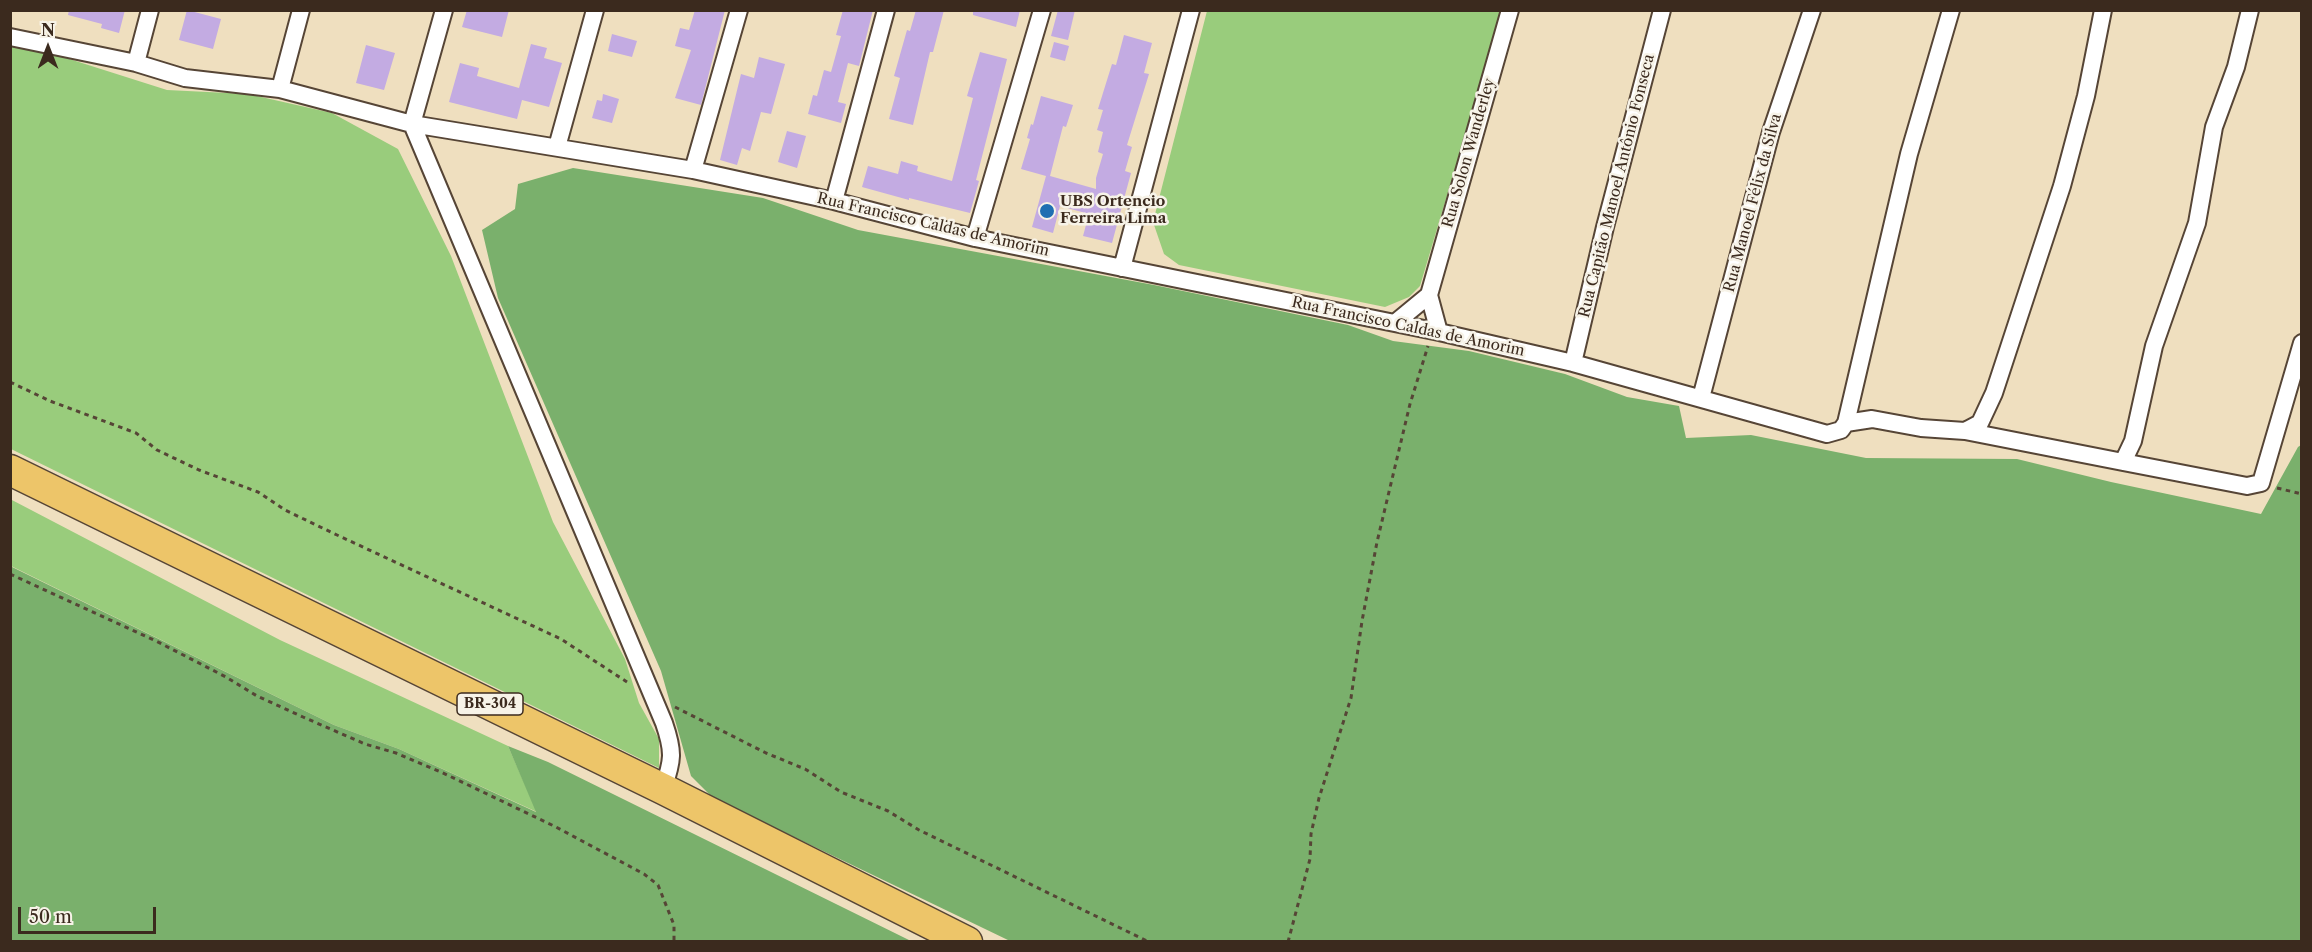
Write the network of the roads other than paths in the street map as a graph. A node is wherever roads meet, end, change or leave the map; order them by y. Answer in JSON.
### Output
{"nodes":[{"id":1,"x":150,"y":10,"type":"edge"},
{"id":2,"x":301,"y":10,"type":"edge"},
{"id":3,"x":444,"y":10,"type":"edge"},
{"id":4,"x":595,"y":10,"type":"edge"},
{"id":5,"x":739,"y":10,"type":"edge"},
{"id":6,"x":886,"y":10,"type":"edge"},
{"id":7,"x":1042,"y":10,"type":"edge"},
{"id":8,"x":1191,"y":10,"type":"edge"},
{"id":9,"x":1510,"y":10,"type":"edge"},
{"id":10,"x":1662,"y":10,"type":"edge"},
{"id":11,"x":1812,"y":10,"type":"edge"},
{"id":12,"x":1951,"y":10,"type":"edge"},
{"id":13,"x":2103,"y":10,"type":"edge"},
{"id":14,"x":2250,"y":10,"type":"edge"},
{"id":15,"x":10,"y":37,"type":"edge"},
{"id":16,"x":136,"y":63,"type":"junction"},
{"id":17,"x":280,"y":89,"type":"junction"},
{"id":18,"x":412,"y":124,"type":"junction"},
{"id":19,"x":557,"y":147,"type":"junction"},
{"id":20,"x":693,"y":170,"type":"junction"},
{"id":21,"x":834,"y":201,"type":"junction"},
{"id":22,"x":975,"y":238,"type":"junction"},
{"id":23,"x":1122,"y":268,"type":"junction"},
{"id":24,"x":1429,"y":295,"type":"junction"},
{"id":25,"x":1395,"y":323,"type":"junction"},
{"id":26,"x":1436,"y":332,"type":"junction"},
{"id":27,"x":2301,"y":344,"type":"edge"},
{"id":28,"x":1573,"y":363,"type":"junction"},
{"id":29,"x":1701,"y":398,"type":"junction"},
{"id":30,"x":1846,"y":423,"type":"junction"},
{"id":31,"x":1965,"y":431,"type":"junction"},
{"id":32,"x":2123,"y":462,"type":"junction"},
{"id":33,"x":10,"y":470,"type":"edge"},
{"id":34,"x":663,"y":789,"type":"junction"},
{"id":35,"x":967,"y":942,"type":"edge"}],
"edges":[{"from":1,"to":16,"type":"street"},
{"from":2,"to":17,"type":"street"},
{"from":3,"to":18,"type":"street"},
{"from":4,"to":19,"type":"street"},
{"from":5,"to":20,"type":"street"},
{"from":6,"to":21,"type":"street"},
{"from":7,"to":22,"type":"street"},
{"from":8,"to":23,"type":"street"},
{"from":9,"to":24,"type":"street","name":"Rua Solon Wanderley"},
{"from":10,"to":28,"type":"street","name":"Rua Capitão Manoel Antônio Fonseca"},
{"from":11,"to":29,"type":"street","name":"Rua Manoel Félix da Silva"},
{"from":12,"to":30,"type":"street"},
{"from":13,"to":31,"type":"street"},
{"from":14,"to":32,"type":"street"},
{"from":15,"to":16,"type":"street","name":"Rua Francisco Caldas de Amorim"},
{"from":16,"to":17,"type":"street","name":"Rua Francisco Caldas de Amorim"},
{"from":17,"to":18,"type":"street","name":"Rua Francisco Caldas de Amorim"},
{"from":18,"to":19,"type":"street","name":"Rua Francisco Caldas de Amorim"},
{"from":18,"to":34,"type":"street"},
{"from":19,"to":20,"type":"street","name":"Rua Francisco Caldas de Amorim"},
{"from":20,"to":21,"type":"street","name":"Rua Francisco Caldas de Amorim"},
{"from":21,"to":22,"type":"street","name":"Rua Francisco Caldas de Amorim"},
{"from":22,"to":23,"type":"street","name":"Rua Francisco Caldas de Amorim"},
{"from":23,"to":25,"type":"street","name":"Rua Francisco Caldas de Amorim"},
{"from":24,"to":25,"type":"street"},
{"from":24,"to":26,"type":"street"},
{"from":25,"to":26,"type":"street","name":"Rua Francisco Caldas de Amorim"},
{"from":26,"to":28,"type":"street","name":"Rua Francisco Caldas de Amorim"},
{"from":27,"to":32,"type":"street","name":"Rua Francisco Caldas de Amorim"},
{"from":28,"to":29,"type":"street","name":"Rua Francisco Caldas de Amorim"},
{"from":29,"to":30,"type":"street","name":"Rua Francisco Caldas de Amorim"},
{"from":30,"to":31,"type":"street","name":"Rua Francisco Caldas de Amorim"},
{"from":31,"to":32,"type":"street","name":"Rua Francisco Caldas de Amorim"},
{"from":33,"to":34,"type":"highway","number":"BR-304"},
{"from":34,"to":35,"type":"highway","number":"BR-304"}]}
